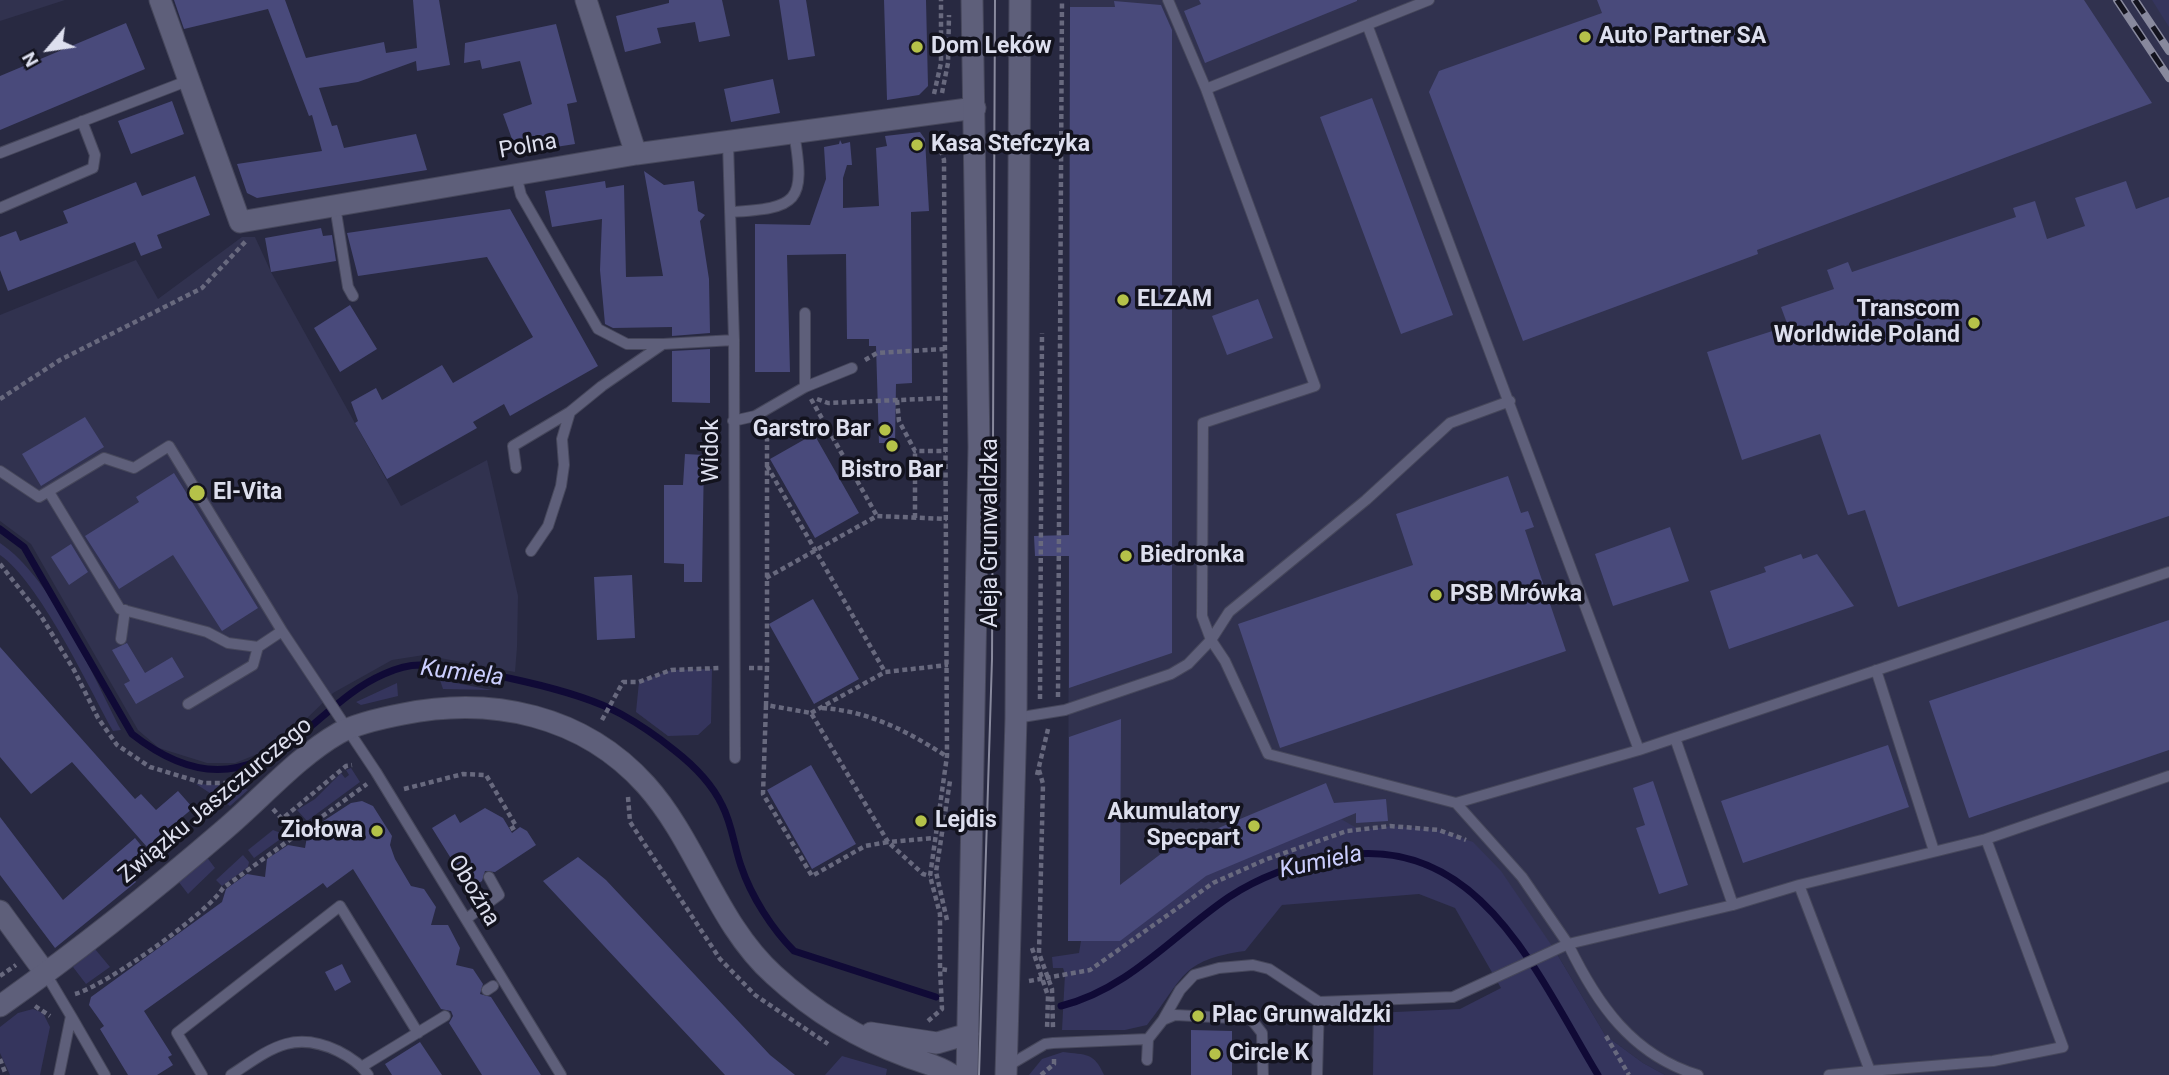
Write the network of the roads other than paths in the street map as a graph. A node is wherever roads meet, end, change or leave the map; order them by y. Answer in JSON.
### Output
{"nodes":[{"id":1,"x":160,"y":0,"type":"edge"},
{"id":2,"x":586,"y":0,"type":"edge"},
{"id":3,"x":972,"y":0,"type":"edge"},
{"id":4,"x":1020,"y":0,"type":"edge"},
{"id":5,"x":1168,"y":0,"type":"edge"},
{"id":6,"x":1429,"y":0,"type":"edge"},
{"id":7,"x":1368,"y":27,"type":"junction"},
{"id":8,"x":187,"y":81,"type":"junction"},
{"id":9,"x":1206,"y":89,"type":"junction"},
{"id":10,"x":975,"y":108,"type":"junction"},
{"id":11,"x":82,"y":121,"type":"junction"},
{"id":12,"x":794,"y":133,"type":"junction"},
{"id":13,"x":728,"y":143,"type":"junction"},
{"id":14,"x":0,"y":153,"type":"edge"},
{"id":15,"x":636,"y":154,"type":"junction"},
{"id":16,"x":516,"y":175,"type":"junction"},
{"id":17,"x":335,"y":206,"type":"junction"},
{"id":18,"x":0,"y":208,"type":"edge"},
{"id":19,"x":730,"y":212,"type":"junction"},
{"id":20,"x":353,"y":296,"type":"dead end"},
{"id":21,"x":805,"y":313,"type":"dead end"},
{"id":22,"x":734,"y":340,"type":"junction"},
{"id":23,"x":663,"y":344,"type":"junction"},
{"id":24,"x":852,"y":368,"type":"road end"},
{"id":25,"x":807,"y":392,"type":"junction"},
{"id":26,"x":1510,"y":401,"type":"junction"},
{"id":27,"x":570,"y":412,"type":"junction"},
{"id":28,"x":733,"y":421,"type":"junction"},
{"id":29,"x":516,"y":468,"type":"dead end"},
{"id":30,"x":0,"y":471,"type":"edge"},
{"id":31,"x":49,"y":492,"type":"junction"},
{"id":32,"x":531,"y":551,"type":"dead end"},
{"id":33,"x":2169,"y":572,"type":"edge"},
{"id":34,"x":125,"y":610,"type":"junction"},
{"id":35,"x":282,"y":631,"type":"junction"},
{"id":36,"x":121,"y":639,"type":"dead end"},
{"id":37,"x":1210,"y":640,"type":"junction"},
{"id":38,"x":258,"y":647,"type":"junction"},
{"id":39,"x":1876,"y":670,"type":"junction"},
{"id":40,"x":188,"y":704,"type":"dead end"},
{"id":41,"x":1016,"y":718,"type":"junction"},
{"id":42,"x":343,"y":722,"type":"junction"},
{"id":43,"x":1675,"y":738,"type":"junction"},
{"id":44,"x":1639,"y":750,"type":"junction"},
{"id":45,"x":736,"y":758,"type":"dead end"},
{"id":46,"x":2169,"y":776,"type":"edge"},
{"id":47,"x":1456,"y":803,"type":"junction"},
{"id":48,"x":1986,"y":839,"type":"junction"},
{"id":49,"x":1934,"y":851,"type":"junction"},
{"id":50,"x":489,"y":877,"type":"dead end"},
{"id":51,"x":1799,"y":885,"type":"junction"},
{"id":52,"x":1733,"y":905,"type":"junction"},
{"id":53,"x":0,"y":911,"type":"edge"},
{"id":54,"x":466,"y":919,"type":"junction"},
{"id":55,"x":1568,"y":944,"type":"junction"},
{"id":56,"x":46,"y":974,"type":"junction"},
{"id":57,"x":1319,"y":1002,"type":"junction"},
{"id":58,"x":0,"y":1006,"type":"edge"},
{"id":59,"x":71,"y":1016,"type":"junction"},
{"id":60,"x":445,"y":1016,"type":"dead end"},
{"id":61,"x":1163,"y":1020,"type":"junction"},
{"id":62,"x":857,"y":1032,"type":"junction"},
{"id":63,"x":418,"y":1033,"type":"junction"},
{"id":64,"x":968,"y":1034,"type":"junction"},
{"id":65,"x":1148,"y":1039,"type":"junction"},
{"id":66,"x":1147,"y":1060,"type":"dead end"},
{"id":67,"x":365,"y":1071,"type":"edge"},
{"id":68,"x":1006,"y":1071,"type":"edge"},
{"id":69,"x":1870,"y":1071,"type":"junction"},
{"id":70,"x":59,"y":1075,"type":"edge"},
{"id":71,"x":105,"y":1075,"type":"edge"},
{"id":72,"x":202,"y":1075,"type":"edge"},
{"id":73,"x":231,"y":1075,"type":"edge"},
{"id":74,"x":561,"y":1075,"type":"edge"},
{"id":75,"x":951,"y":1075,"type":"edge"},
{"id":76,"x":967,"y":1075,"type":"edge"},
{"id":77,"x":1263,"y":1075,"type":"edge"},
{"id":78,"x":1317,"y":1075,"type":"edge"},
{"id":79,"x":1698,"y":1075,"type":"edge"},
{"id":80,"x":1829,"y":1075,"type":"edge"}],
"edges":[{"from":1,"to":8,"type":"street"},
{"from":2,"to":15,"type":"street"},
{"from":3,"to":10,"type":"street","name":"Aleja Grunwaldzka"},
{"from":4,"to":41,"type":"street","name":"Aleja Grunwaldzka"},
{"from":5,"to":9,"type":"lane"},
{"from":6,"to":7,"type":"lane"},
{"from":7,"to":9,"type":"lane"},
{"from":7,"to":26,"type":"lane"},
{"from":8,"to":11,"type":"lane"},
{"from":8,"to":17,"type":"street","name":"Polna"},
{"from":9,"to":37,"type":"lane"},
{"from":10,"to":12,"type":"street","name":"Polna"},
{"from":10,"to":64,"type":"street","name":"Aleja Grunwaldzka"},
{"from":11,"to":14,"type":"lane"},
{"from":11,"to":18,"type":"lane"},
{"from":12,"to":13,"type":"street","name":"Polna"},
{"from":12,"to":19,"type":"lane"},
{"from":13,"to":15,"type":"street","name":"Polna"},
{"from":13,"to":19,"type":"lane","name":"Widok"},
{"from":15,"to":16,"type":"street","name":"Polna"},
{"from":16,"to":17,"type":"street","name":"Polna"},
{"from":16,"to":23,"type":"lane"},
{"from":17,"to":20,"type":"lane"},
{"from":19,"to":22,"type":"lane","name":"Widok"},
{"from":21,"to":25,"type":"lane"},
{"from":22,"to":23,"type":"lane"},
{"from":22,"to":28,"type":"lane","name":"Widok"},
{"from":23,"to":27,"type":"lane"},
{"from":24,"to":25,"type":"lane"},
{"from":25,"to":28,"type":"lane"},
{"from":26,"to":37,"type":"lane"},
{"from":26,"to":44,"type":"lane"},
{"from":27,"to":29,"type":"lane"},
{"from":27,"to":32,"type":"lane"},
{"from":28,"to":45,"type":"lane","name":"Widok"},
{"from":30,"to":31,"type":"lane"},
{"from":31,"to":34,"type":"lane"},
{"from":31,"to":35,"type":"lane","name":"Oboźna"},
{"from":33,"to":39,"type":"lane"},
{"from":34,"to":36,"type":"lane"},
{"from":34,"to":38,"type":"lane"},
{"from":35,"to":38,"type":"lane"},
{"from":35,"to":42,"type":"lane","name":"Oboźna"},
{"from":37,"to":41,"type":"lane"},
{"from":37,"to":47,"type":"lane"},
{"from":38,"to":40,"type":"lane"},
{"from":39,"to":43,"type":"lane"},
{"from":39,"to":49,"type":"lane"},
{"from":41,"to":68,"type":"street","name":"Aleja Grunwaldzka"},
{"from":42,"to":54,"type":"lane","name":"Oboźna"},
{"from":42,"to":56,"type":"street","name":"Związku Jaszczurczego"},
{"from":42,"to":62,"type":"street","name":"Związku Jaszczurczego"},
{"from":43,"to":44,"type":"lane"},
{"from":43,"to":52,"type":"lane"},
{"from":44,"to":47,"type":"lane"},
{"from":46,"to":48,"type":"lane"},
{"from":47,"to":55,"type":"lane"},
{"from":48,"to":49,"type":"lane"},
{"from":48,"to":69,"type":"lane"},
{"from":49,"to":51,"type":"lane"},
{"from":50,"to":54,"type":"lane"},
{"from":51,"to":52,"type":"lane"},
{"from":51,"to":69,"type":"lane"},
{"from":52,"to":55,"type":"lane"},
{"from":53,"to":56,"type":"street"},
{"from":54,"to":74,"type":"lane","name":"Oboźna"},
{"from":55,"to":57,"type":"lane"},
{"from":55,"to":79,"type":"lane"},
{"from":56,"to":58,"type":"street","name":"Związku Jaszczurczego"},
{"from":56,"to":59,"type":"lane"},
{"from":57,"to":61,"type":"lane"},
{"from":57,"to":78,"type":"lane"},
{"from":59,"to":70,"type":"lane"},
{"from":59,"to":71,"type":"lane"},
{"from":60,"to":63,"type":"lane"},
{"from":61,"to":65,"type":"lane"},
{"from":61,"to":77,"type":"lane"},
{"from":62,"to":64,"type":"street","name":"Związku Jaszczurczego"},
{"from":62,"to":75,"type":"street","name":"Związku Jaszczurczego"},
{"from":63,"to":67,"type":"lane"},
{"from":63,"to":72,"type":"lane"},
{"from":64,"to":76,"type":"street","name":"Aleja Grunwaldzka"},
{"from":65,"to":66,"type":"lane"},
{"from":65,"to":68,"type":"lane"},
{"from":67,"to":73,"type":"lane"},
{"from":69,"to":80,"type":"lane"}]}
